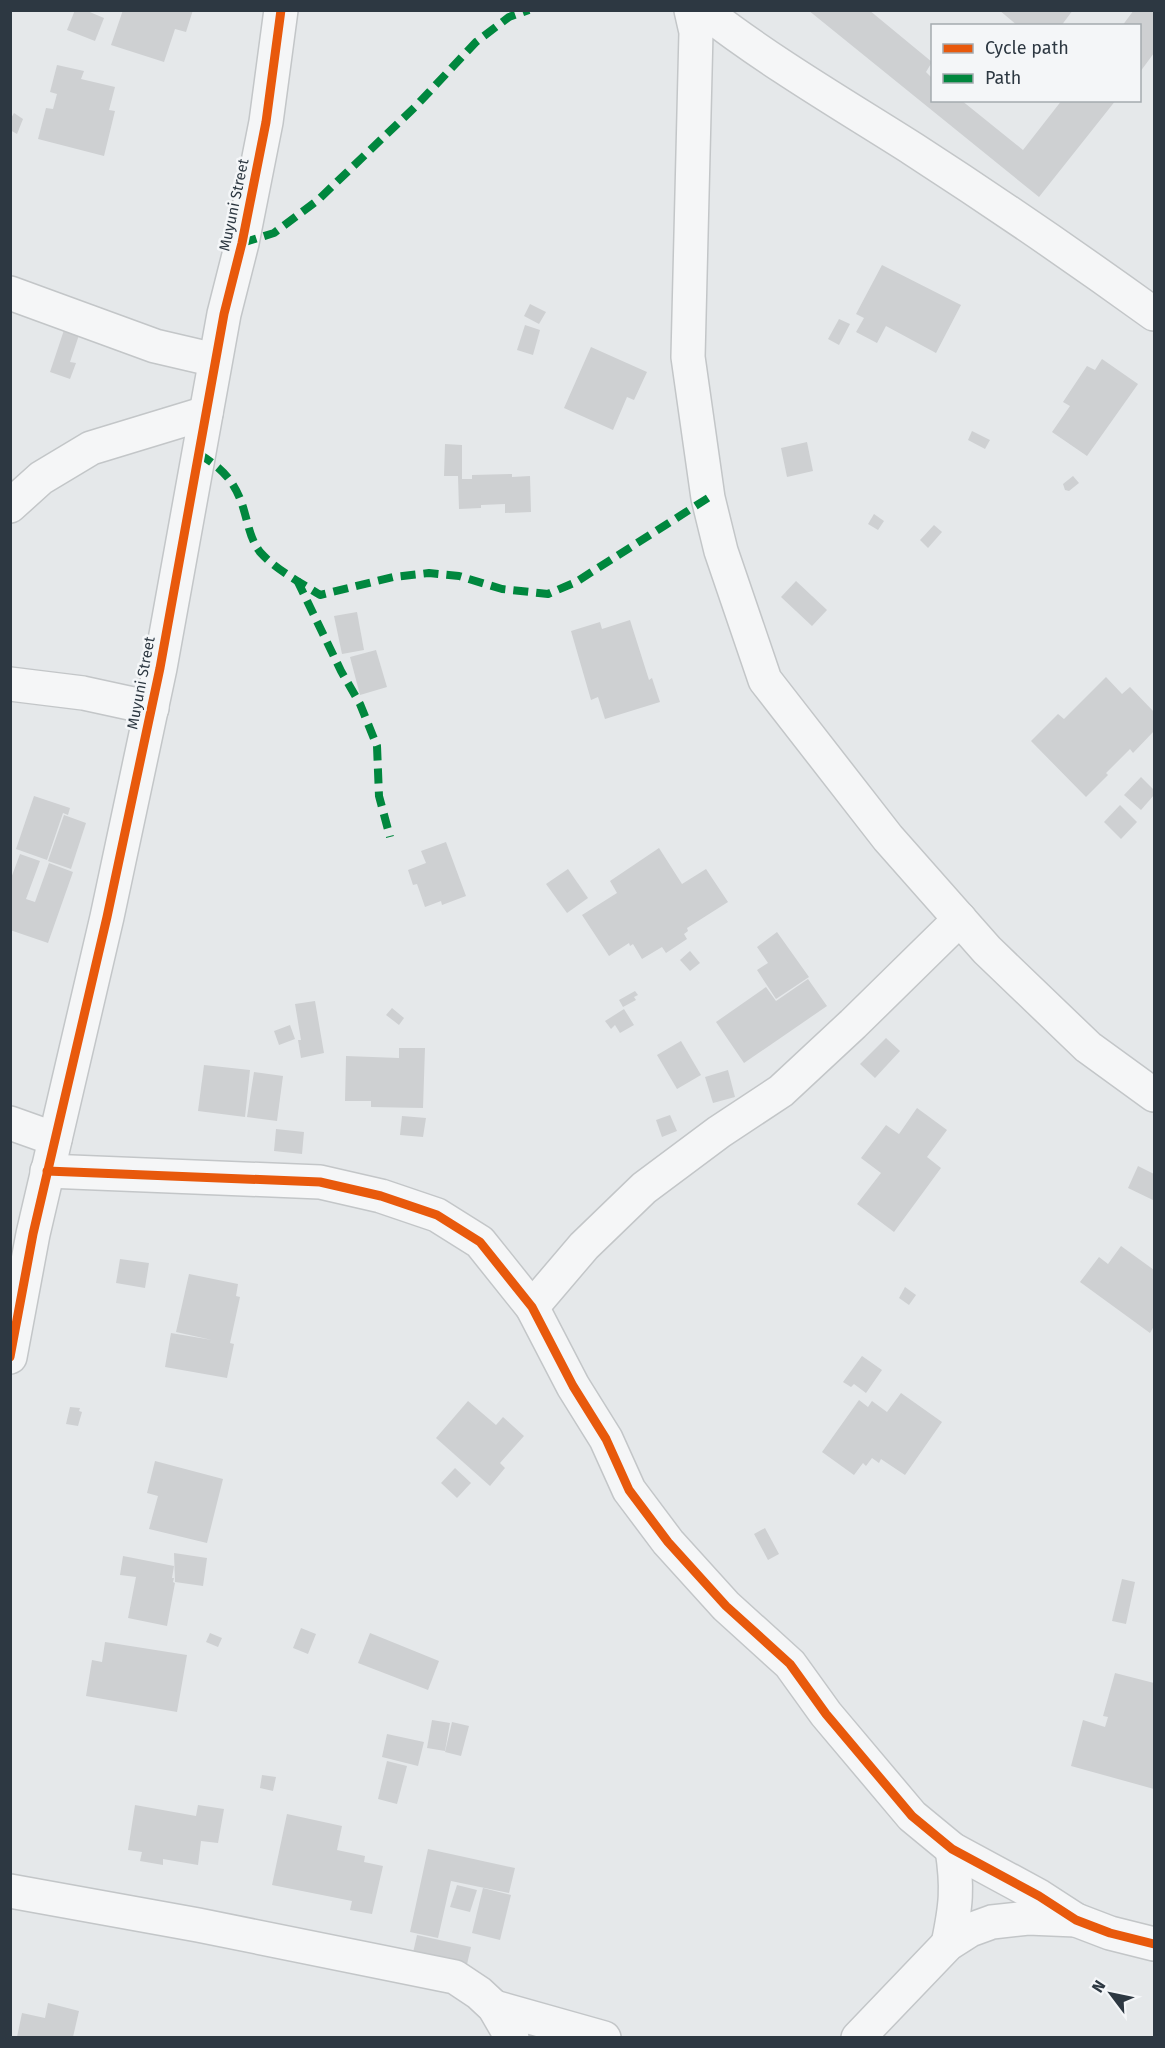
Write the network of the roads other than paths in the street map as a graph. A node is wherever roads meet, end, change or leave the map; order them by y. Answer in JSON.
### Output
{"nodes":[{"id":1,"x":281,"y":10,"type":"edge"},
{"id":2,"x":691,"y":10,"type":"edge"},
{"id":3,"x":703,"y":10,"type":"edge"},
{"id":4,"x":10,"y":293,"type":"edge"},
{"id":5,"x":1155,"y":314,"type":"edge"},
{"id":6,"x":216,"y":360,"type":"junction"},
{"id":7,"x":206,"y":413,"type":"junction"},
{"id":8,"x":10,"y":506,"type":"edge"},
{"id":9,"x":10,"y":684,"type":"edge"},
{"id":10,"x":152,"y":708,"type":"junction"},
{"id":11,"x":960,"y":919,"type":"junction"},
{"id":12,"x":1155,"y":1095,"type":"edge"},
{"id":13,"x":10,"y":1123,"type":"edge"},
{"id":14,"x":55,"y":1138,"type":"junction"},
{"id":15,"x":47,"y":1171,"type":"junction"},
{"id":16,"x":532,"y":1307,"type":"junction"},
{"id":17,"x":10,"y":1357,"type":"edge"},
{"id":18,"x":952,"y":1849,"type":"junction"},
{"id":19,"x":10,"y":1891,"type":"edge"},
{"id":20,"x":1076,"y":1920,"type":"junction"},
{"id":21,"x":948,"y":1944,"type":"junction"},
{"id":22,"x":1155,"y":1944,"type":"edge"},
{"id":23,"x":494,"y":2007,"type":"junction"},
{"id":24,"x":512,"y":2037,"type":"edge"},
{"id":25,"x":604,"y":2037,"type":"edge"},
{"id":26,"x":858,"y":2037,"type":"edge"}],
"edges":[{"from":1,"to":6,"type":"street","name":"Muyuni Street"},
{"from":2,"to":11,"type":"street"},
{"from":3,"to":5,"type":"street"},
{"from":4,"to":6,"type":"street"},
{"from":6,"to":7,"type":"street","name":"Muyuni Street"},
{"from":7,"to":8,"type":"street"},
{"from":7,"to":10,"type":"street","name":"Muyuni Street"},
{"from":9,"to":10,"type":"street"},
{"from":10,"to":14,"type":"street","name":"Muyuni Street"},
{"from":11,"to":12,"type":"street"},
{"from":11,"to":16,"type":"street"},
{"from":13,"to":14,"type":"street"},
{"from":14,"to":15,"type":"street","name":"Muyuni Street"},
{"from":15,"to":16,"type":"street"},
{"from":15,"to":17,"type":"street","name":"Muyuni Street"},
{"from":16,"to":18,"type":"street"},
{"from":18,"to":20,"type":"street"},
{"from":18,"to":21,"type":"street"},
{"from":19,"to":23,"type":"street"},
{"from":20,"to":21,"type":"street"},
{"from":20,"to":22,"type":"street"},
{"from":21,"to":26,"type":"street"},
{"from":23,"to":24,"type":"street"},
{"from":23,"to":25,"type":"street"}]}
